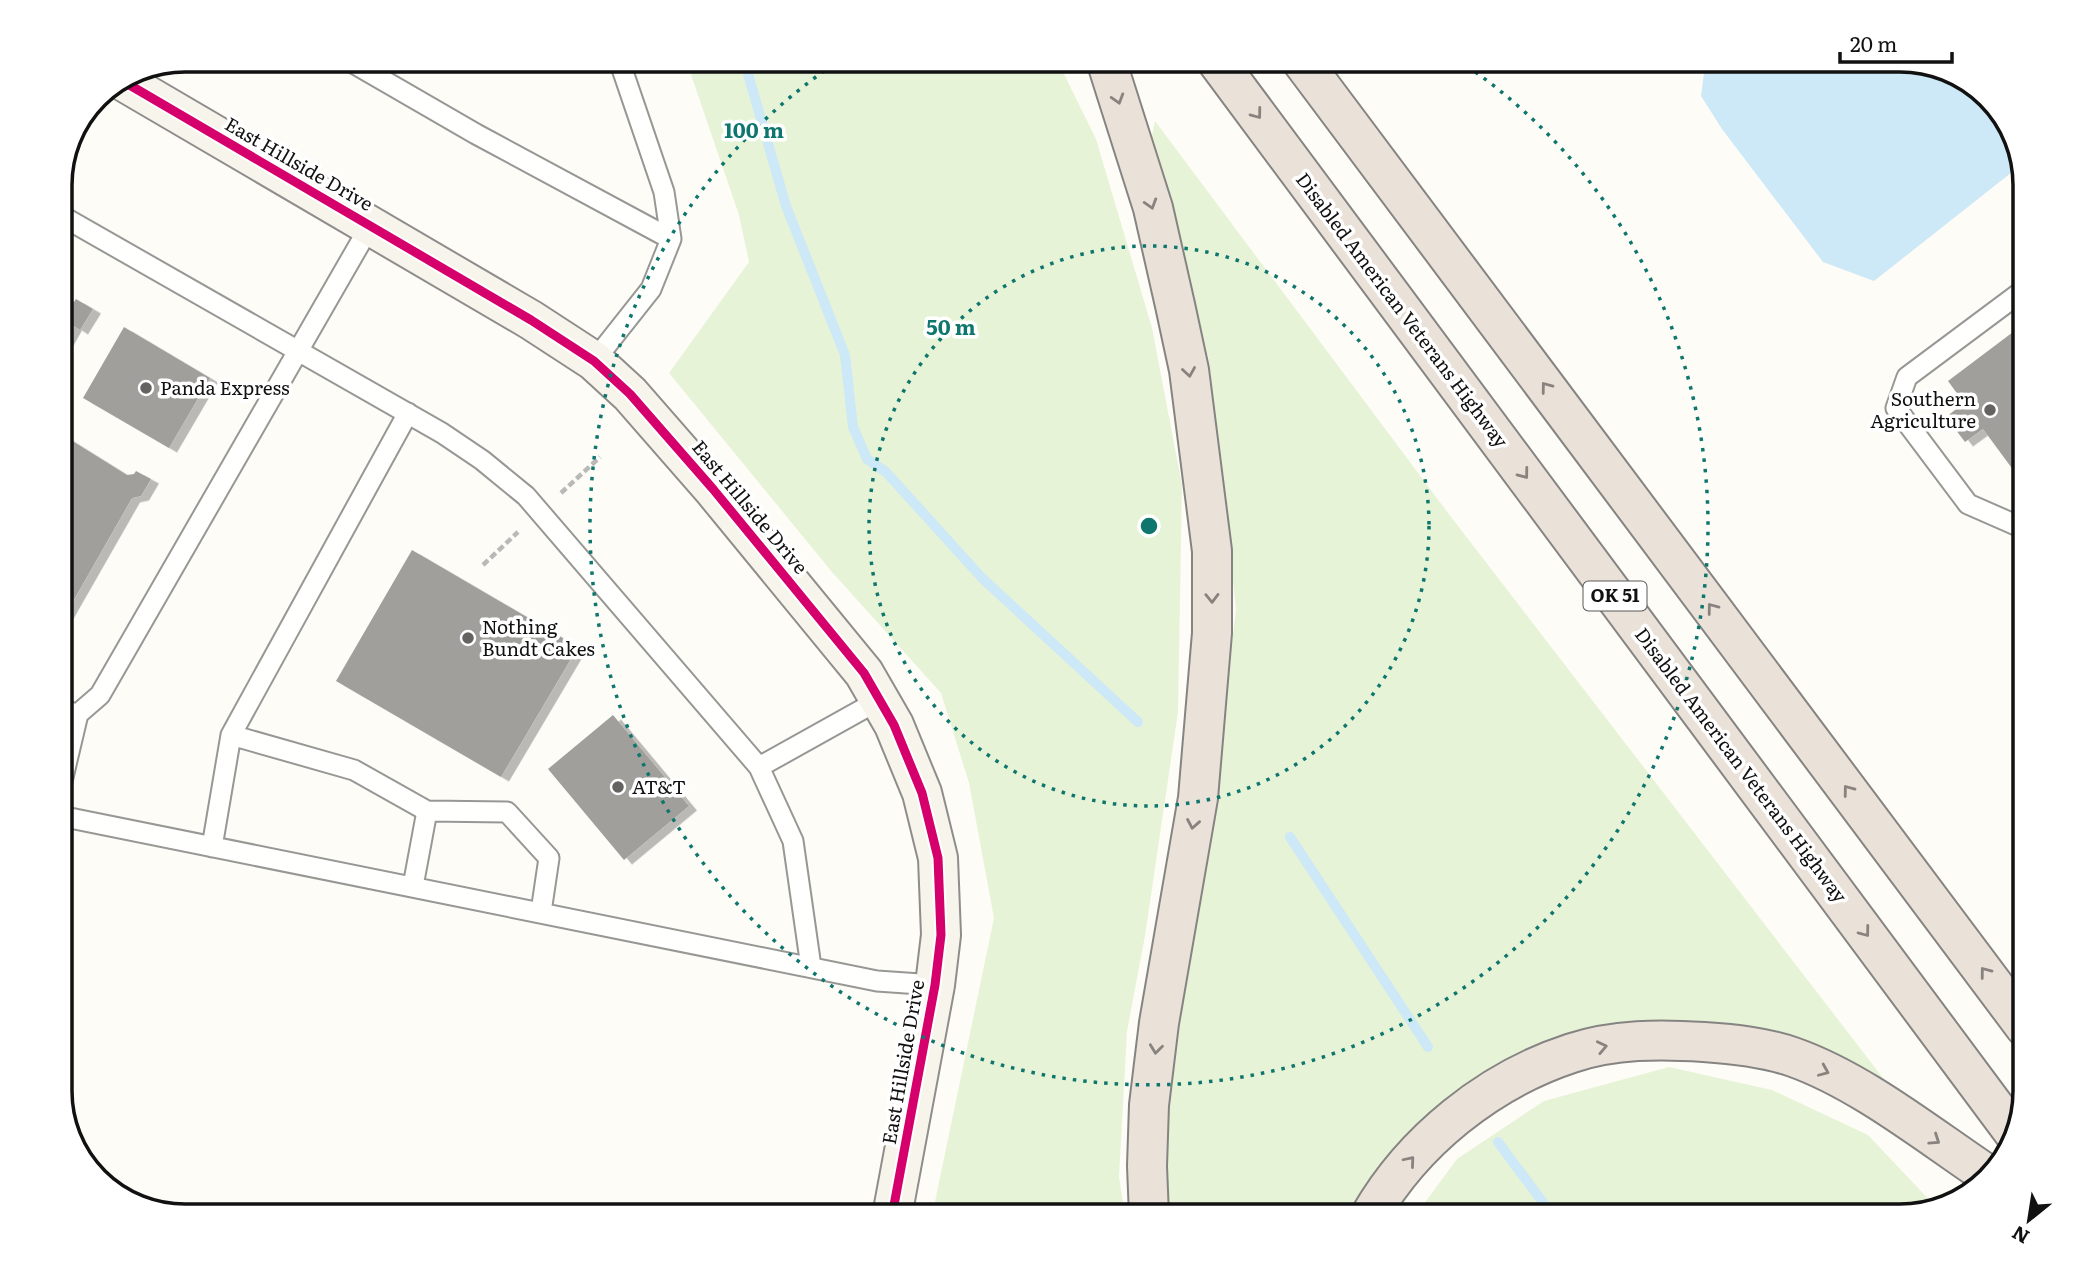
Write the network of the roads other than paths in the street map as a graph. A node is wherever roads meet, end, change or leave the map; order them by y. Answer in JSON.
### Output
{"nodes":[{"id":1,"x":369,"y":72,"type":"edge"},
{"id":2,"x":623,"y":72,"type":"edge"},
{"id":3,"x":1110,"y":72,"type":"edge"},
{"id":4,"x":1225,"y":72,"type":"edge"},
{"id":5,"x":1310,"y":72,"type":"edge"},
{"id":6,"x":140,"y":82,"type":"edge"},
{"id":7,"x":72,"y":222,"type":"edge"},
{"id":8,"x":370,"y":226,"type":"junction"},
{"id":9,"x":671,"y":239,"type":"junction"},
{"id":10,"x":2013,"y":298,"type":"edge"},
{"id":11,"x":299,"y":351,"type":"junction"},
{"id":12,"x":594,"y":361,"type":"junction"},
{"id":13,"x":408,"y":413,"type":"junction"},
{"id":14,"x":2013,"y":524,"type":"edge"},
{"id":15,"x":881,"y":699,"type":"junction"},
{"id":16,"x":72,"y":710,"type":"edge"},
{"id":17,"x":231,"y":735,"type":"junction"},
{"id":18,"x":759,"y":767,"type":"junction"},
{"id":19,"x":427,"y":811,"type":"junction"},
{"id":20,"x":72,"y":818,"type":"edge"},
{"id":21,"x":212,"y":847,"type":"junction"},
{"id":22,"x":413,"y":886,"type":"junction"},
{"id":23,"x":541,"y":912,"type":"junction"},
{"id":24,"x":811,"y":967,"type":"junction"},
{"id":25,"x":935,"y":985,"type":"junction"},
{"id":26,"x":2013,"y":1011,"type":"edge"},
{"id":27,"x":2008,"y":1125,"type":"edge"},
{"id":28,"x":1981,"y":1170,"type":"edge"},
{"id":29,"x":894,"y":1204,"type":"edge"},
{"id":30,"x":1149,"y":1204,"type":"edge"},
{"id":31,"x":1377,"y":1204,"type":"edge"}],
"edges":[{"from":1,"to":9,"type":"lane"},
{"from":2,"to":9,"type":"lane"},
{"from":3,"to":30,"type":"highway","one_way":true},
{"from":4,"to":27,"type":"highway","name":"Disabled American Veterans Highway","number":"OK 51","one_way":true},
{"from":26,"to":5,"type":"highway","one_way":true},
{"from":6,"to":8,"type":"street","name":"East Hillside Drive"},
{"from":7,"to":11,"type":"lane"},
{"from":8,"to":11,"type":"lane"},
{"from":8,"to":12,"type":"street","name":"East Hillside Drive"},
{"from":9,"to":12,"type":"lane"},
{"from":10,"to":14,"type":"lane"},
{"from":11,"to":13,"type":"lane"},
{"from":11,"to":16,"type":"lane"},
{"from":12,"to":15,"type":"street","name":"East Hillside Drive"},
{"from":13,"to":17,"type":"lane"},
{"from":13,"to":18,"type":"lane"},
{"from":15,"to":18,"type":"lane"},
{"from":15,"to":25,"type":"street","name":"East Hillside Drive"},
{"from":17,"to":19,"type":"lane"},
{"from":17,"to":21,"type":"lane"},
{"from":18,"to":24,"type":"lane"},
{"from":19,"to":22,"type":"lane"},
{"from":19,"to":23,"type":"lane"},
{"from":20,"to":21,"type":"lane"},
{"from":21,"to":22,"type":"lane"},
{"from":22,"to":23,"type":"lane"},
{"from":23,"to":24,"type":"lane"},
{"from":24,"to":25,"type":"lane"},
{"from":25,"to":29,"type":"street","name":"East Hillside Drive"},
{"from":31,"to":28,"type":"highway","one_way":true}]}
